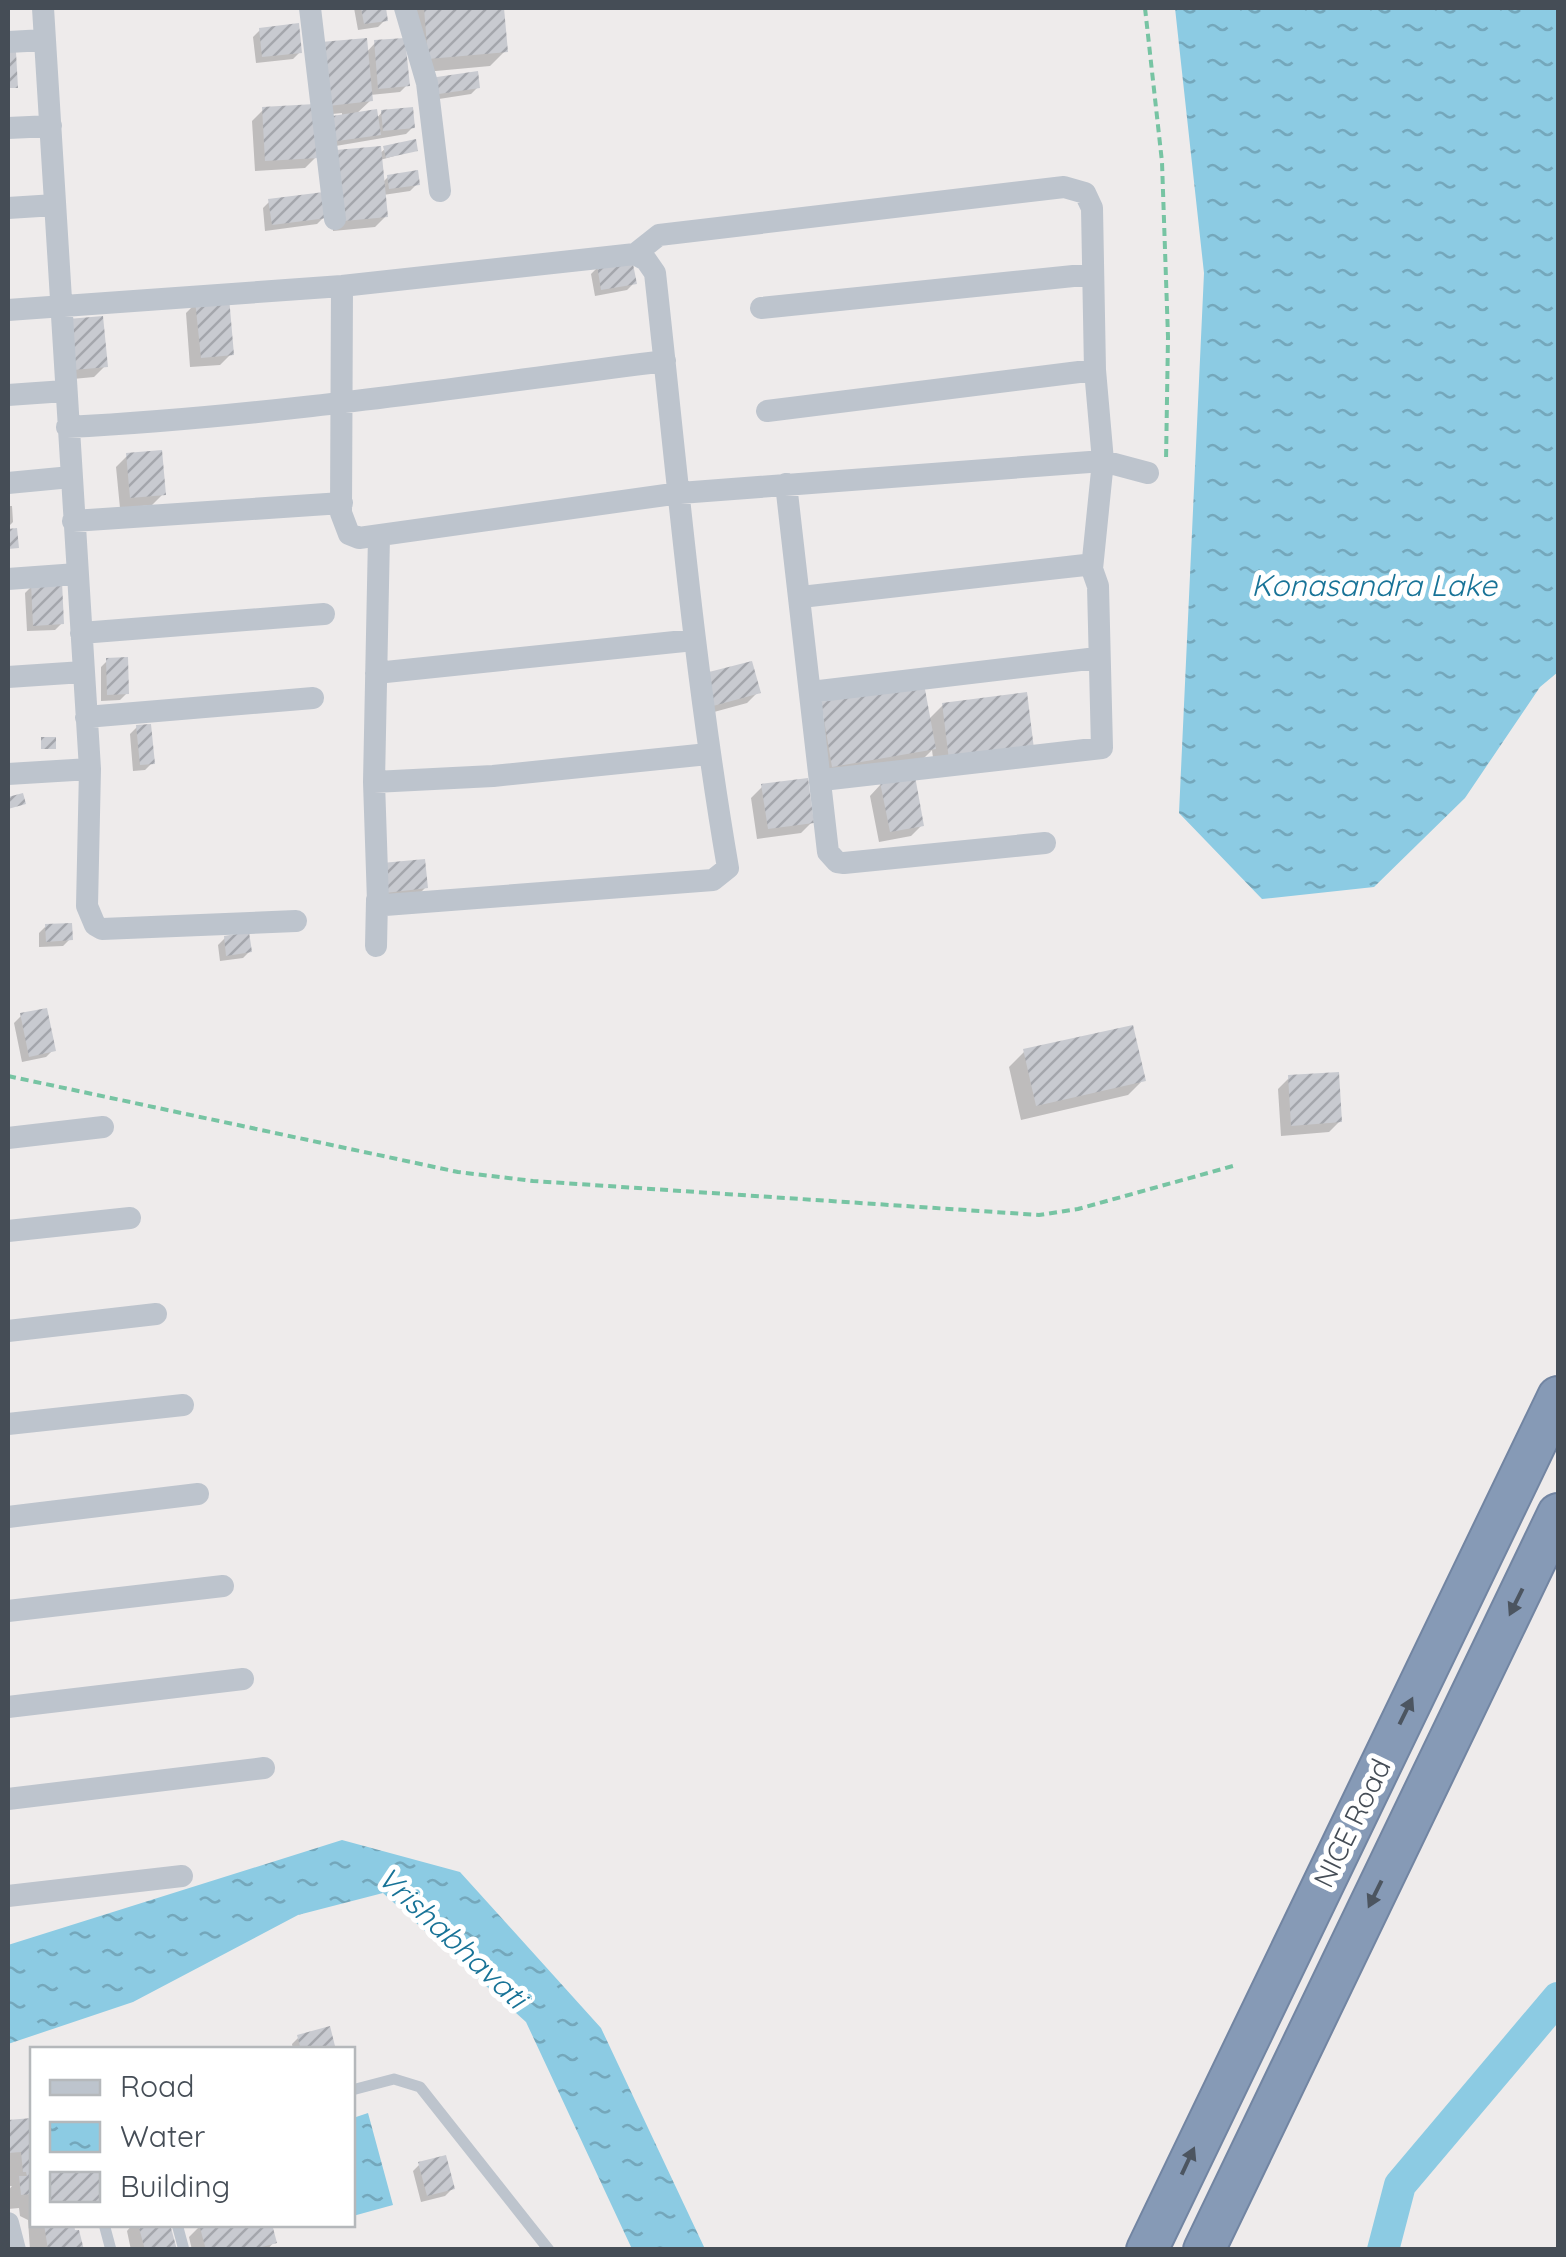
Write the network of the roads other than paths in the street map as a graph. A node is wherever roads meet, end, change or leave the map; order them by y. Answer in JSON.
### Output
{"nodes":[{"id":1,"x":43,"y":8,"type":"edge"},
{"id":2,"x":310,"y":8,"type":"edge"},
{"id":3,"x":405,"y":8,"type":"edge"},
{"id":4,"x":45,"y":40,"type":"junction"},
{"id":5,"x":8,"y":42,"type":"edge"},
{"id":6,"x":50,"y":126,"type":"junction"},
{"id":7,"x":8,"y":128,"type":"edge"},
{"id":8,"x":440,"y":191,"type":"dead end"},
{"id":9,"x":55,"y":204,"type":"junction"},
{"id":10,"x":8,"y":208,"type":"edge"},
{"id":11,"x":334,"y":220,"type":"dead end"},
{"id":12,"x":636,"y":254,"type":"junction"},
{"id":13,"x":1093,"y":274,"type":"junction"},
{"id":14,"x":342,"y":286,"type":"junction"},
{"id":15,"x":60,"y":308,"type":"junction"},
{"id":16,"x":761,"y":308,"type":"dead end"},
{"id":17,"x":8,"y":310,"type":"edge"},
{"id":18,"x":665,"y":361,"type":"junction"},
{"id":19,"x":1095,"y":370,"type":"junction"},
{"id":20,"x":65,"y":391,"type":"junction"},
{"id":21,"x":8,"y":395,"type":"edge"},
{"id":22,"x":341,"y":402,"type":"junction"},
{"id":23,"x":767,"y":411,"type":"dead end"},
{"id":24,"x":67,"y":428,"type":"junction"},
{"id":25,"x":1102,"y":460,"type":"junction"},
{"id":26,"x":1148,"y":474,"type":"road end"},
{"id":27,"x":70,"y":476,"type":"junction"},
{"id":28,"x":8,"y":482,"type":"edge"},
{"id":29,"x":786,"y":484,"type":"junction"},
{"id":30,"x":680,"y":493,"type":"junction"},
{"id":31,"x":342,"y":503,"type":"junction"},
{"id":32,"x":74,"y":521,"type":"junction"},
{"id":33,"x":379,"y":536,"type":"junction"},
{"id":34,"x":1092,"y":568,"type":"junction"},
{"id":35,"x":77,"y":574,"type":"junction"},
{"id":36,"x":8,"y":579,"type":"edge"},
{"id":37,"x":800,"y":597,"type":"junction"},
{"id":38,"x":324,"y":614,"type":"dead end"},
{"id":39,"x":81,"y":633,"type":"junction"},
{"id":40,"x":694,"y":640,"type":"junction"},
{"id":41,"x":1097,"y":658,"type":"junction"},
{"id":42,"x":84,"y":672,"type":"junction"},
{"id":43,"x":376,"y":672,"type":"junction"},
{"id":44,"x":8,"y":677,"type":"edge"},
{"id":45,"x":811,"y":692,"type":"junction"},
{"id":46,"x":313,"y":698,"type":"dead end"},
{"id":47,"x":86,"y":717,"type":"junction"},
{"id":48,"x":708,"y":754,"type":"junction"},
{"id":49,"x":90,"y":770,"type":"junction"},
{"id":50,"x":8,"y":774,"type":"edge"},
{"id":51,"x":822,"y":780,"type":"junction"},
{"id":52,"x":374,"y":782,"type":"junction"},
{"id":53,"x":1045,"y":844,"type":"dead end"},
{"id":54,"x":378,"y":900,"type":"junction"},
{"id":55,"x":296,"y":922,"type":"dead end"},
{"id":56,"x":376,"y":946,"type":"dead end"},
{"id":57,"x":103,"y":1126,"type":"dead end"},
{"id":58,"x":8,"y":1138,"type":"edge"},
{"id":59,"x":130,"y":1218,"type":"dead end"},
{"id":60,"x":8,"y":1231,"type":"edge"},
{"id":61,"x":156,"y":1314,"type":"dead end"},
{"id":62,"x":8,"y":1331,"type":"edge"},
{"id":63,"x":1558,"y":1396,"type":"edge"},
{"id":64,"x":182,"y":1405,"type":"dead end"},
{"id":65,"x":8,"y":1424,"type":"edge"},
{"id":66,"x":198,"y":1494,"type":"dead end"},
{"id":67,"x":1558,"y":1514,"type":"edge"},
{"id":68,"x":8,"y":1517,"type":"edge"},
{"id":69,"x":223,"y":1586,"type":"dead end"},
{"id":70,"x":8,"y":1611,"type":"edge"},
{"id":71,"x":243,"y":1679,"type":"dead end"},
{"id":72,"x":8,"y":1707,"type":"edge"},
{"id":73,"x":264,"y":1768,"type":"dead end"},
{"id":74,"x":8,"y":1799,"type":"edge"},
{"id":75,"x":182,"y":1876,"type":"dead end"},
{"id":76,"x":8,"y":1896,"type":"edge"},
{"id":77,"x":355,"y":2089,"type":"edge"},
{"id":78,"x":8,"y":2222,"type":"edge"},
{"id":79,"x":15,"y":2250,"type":"edge"},
{"id":80,"x":549,"y":2250,"type":"edge"},
{"id":81,"x":1147,"y":2250,"type":"edge"},
{"id":82,"x":1204,"y":2250,"type":"edge"}],
"edges":[{"from":1,"to":4,"type":"street"},
{"from":2,"to":11,"type":"street"},
{"from":3,"to":8,"type":"street"},
{"from":4,"to":5,"type":"street"},
{"from":4,"to":6,"type":"street"},
{"from":6,"to":7,"type":"street"},
{"from":6,"to":9,"type":"street"},
{"from":9,"to":10,"type":"street"},
{"from":9,"to":15,"type":"street"},
{"from":12,"to":13,"type":"street"},
{"from":12,"to":14,"type":"street"},
{"from":12,"to":18,"type":"street"},
{"from":13,"to":16,"type":"street"},
{"from":13,"to":19,"type":"street"},
{"from":14,"to":15,"type":"street"},
{"from":14,"to":22,"type":"street"},
{"from":15,"to":17,"type":"street"},
{"from":15,"to":20,"type":"street"},
{"from":18,"to":22,"type":"street"},
{"from":18,"to":30,"type":"street"},
{"from":19,"to":23,"type":"street"},
{"from":19,"to":25,"type":"street"},
{"from":20,"to":21,"type":"street"},
{"from":20,"to":24,"type":"street"},
{"from":22,"to":24,"type":"street"},
{"from":22,"to":31,"type":"street"},
{"from":24,"to":27,"type":"street"},
{"from":25,"to":26,"type":"street"},
{"from":25,"to":29,"type":"street"},
{"from":25,"to":34,"type":"street"},
{"from":27,"to":28,"type":"street"},
{"from":27,"to":32,"type":"street"},
{"from":29,"to":30,"type":"street"},
{"from":29,"to":37,"type":"street"},
{"from":30,"to":33,"type":"street"},
{"from":30,"to":40,"type":"street"},
{"from":31,"to":32,"type":"street"},
{"from":31,"to":33,"type":"street"},
{"from":32,"to":35,"type":"street"},
{"from":33,"to":43,"type":"street"},
{"from":34,"to":37,"type":"street"},
{"from":34,"to":41,"type":"street"},
{"from":35,"to":36,"type":"street"},
{"from":35,"to":39,"type":"street"},
{"from":37,"to":45,"type":"street"},
{"from":38,"to":39,"type":"street"},
{"from":39,"to":42,"type":"street"},
{"from":40,"to":43,"type":"street"},
{"from":40,"to":48,"type":"street"},
{"from":41,"to":45,"type":"street"},
{"from":41,"to":51,"type":"street"},
{"from":42,"to":44,"type":"street"},
{"from":42,"to":47,"type":"street"},
{"from":43,"to":52,"type":"street"},
{"from":45,"to":51,"type":"street"},
{"from":46,"to":47,"type":"street"},
{"from":47,"to":49,"type":"street"},
{"from":48,"to":52,"type":"street"},
{"from":48,"to":54,"type":"street"},
{"from":49,"to":50,"type":"street"},
{"from":49,"to":55,"type":"street"},
{"from":51,"to":53,"type":"street"},
{"from":52,"to":54,"type":"street"},
{"from":54,"to":56,"type":"street"},
{"from":57,"to":58,"type":"street"},
{"from":59,"to":60,"type":"street"},
{"from":61,"to":62,"type":"street"},
{"from":81,"to":63,"type":"highway","name":"NICE Road","one_way":true},
{"from":64,"to":65,"type":"street"},
{"from":66,"to":68,"type":"street"},
{"from":67,"to":82,"type":"highway","name":"NICE Road","one_way":true},
{"from":69,"to":70,"type":"street"},
{"from":71,"to":72,"type":"street"},
{"from":73,"to":74,"type":"street"},
{"from":75,"to":76,"type":"street"},
{"from":77,"to":80,"type":"lane"},
{"from":78,"to":79,"type":"street"}]}
